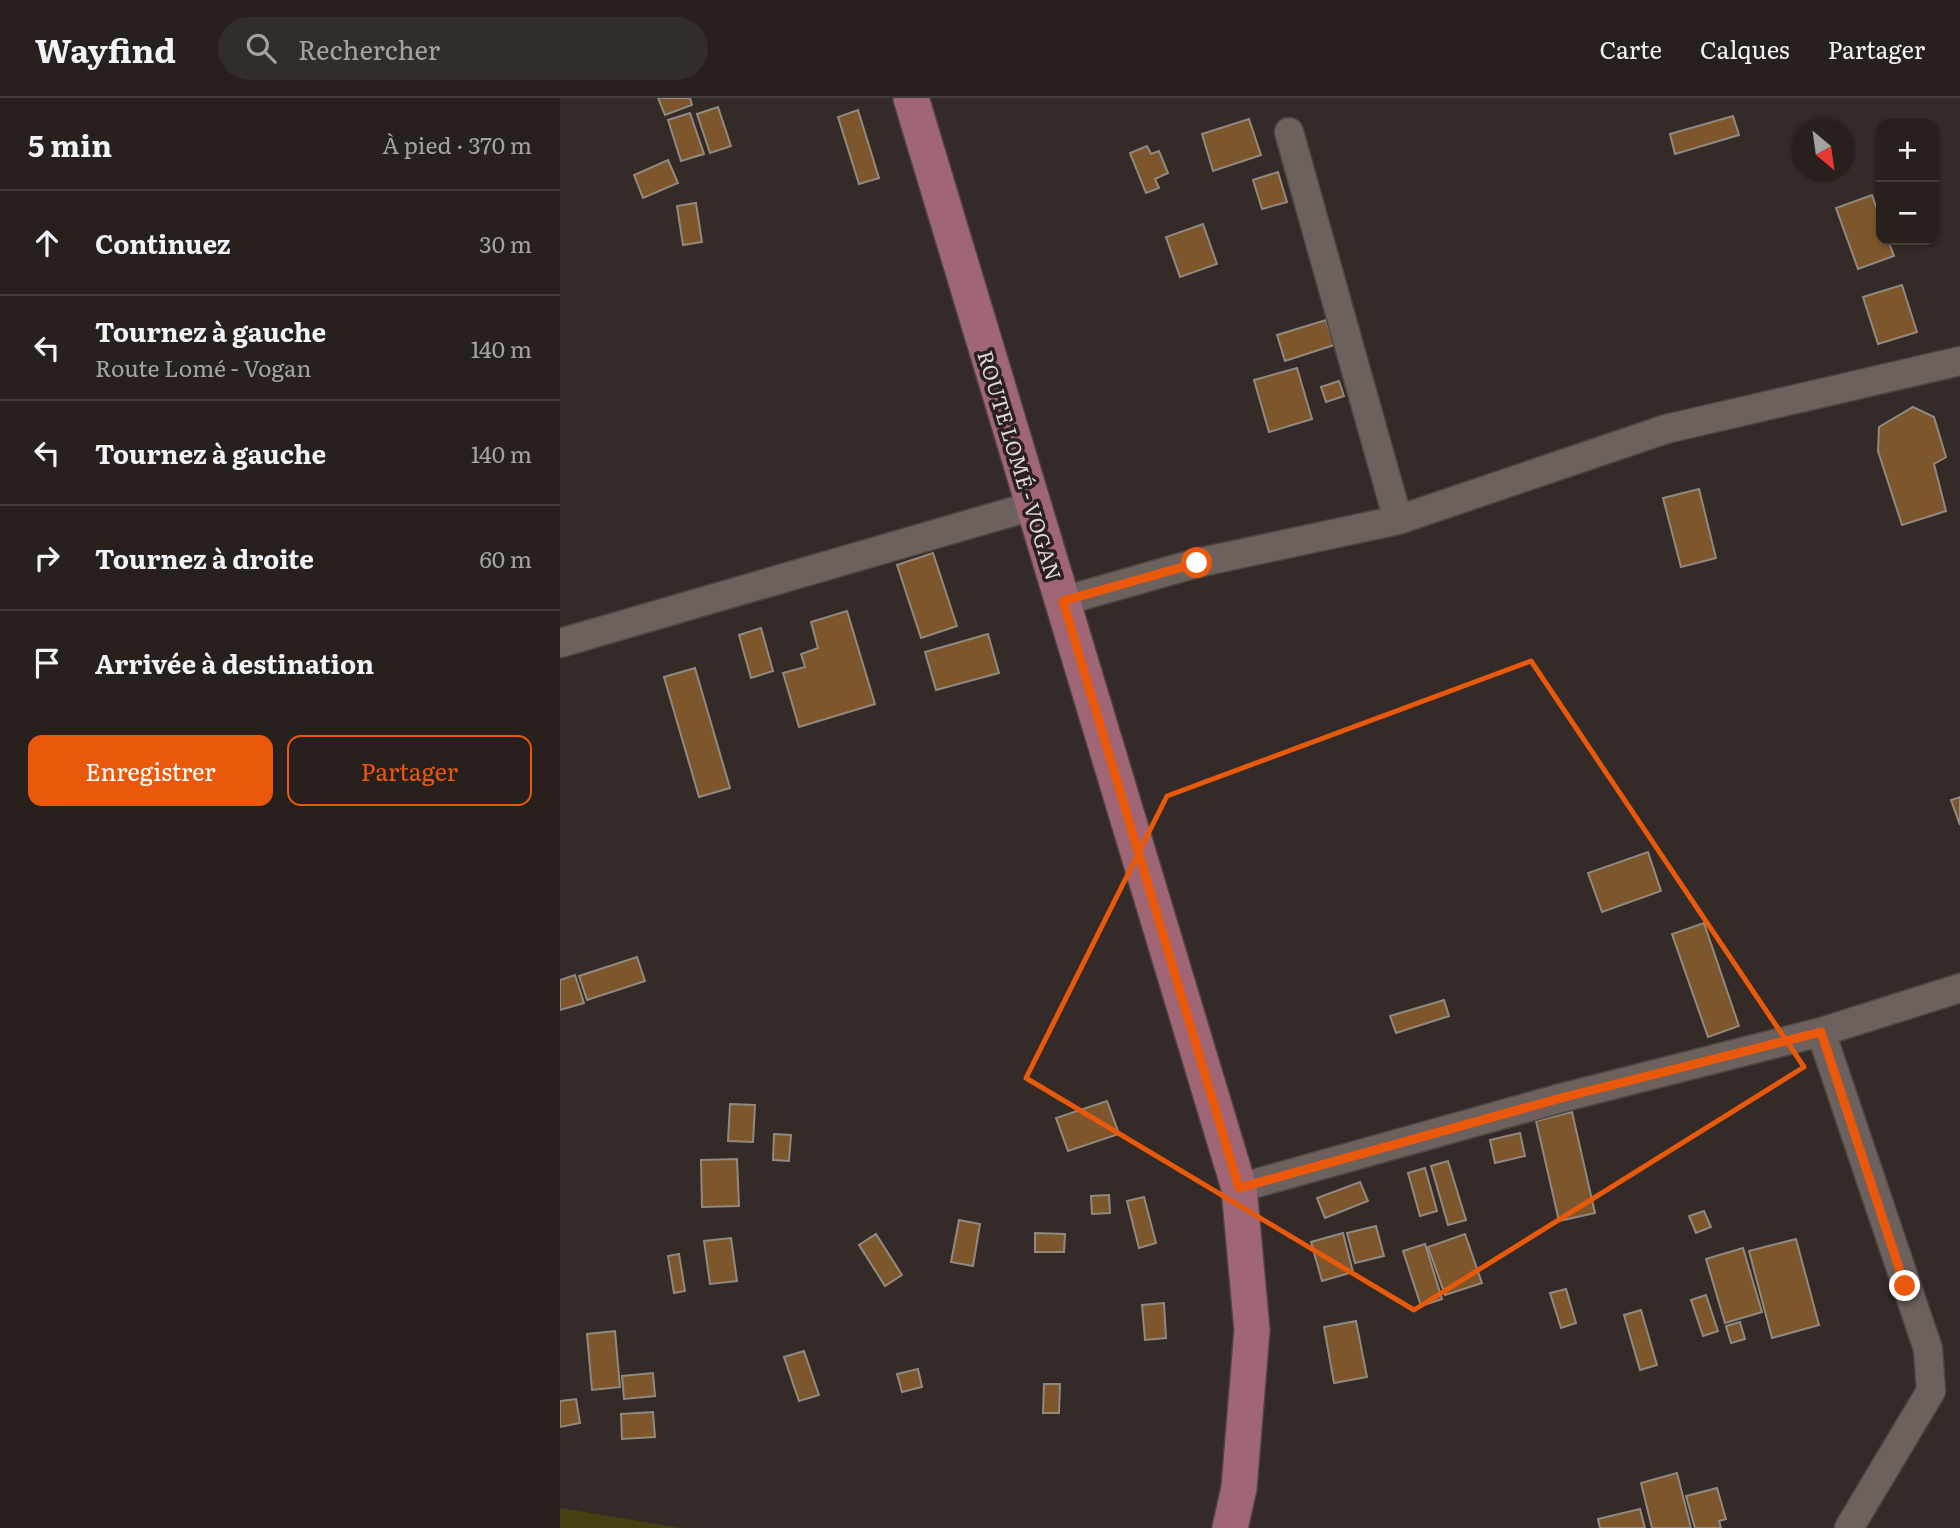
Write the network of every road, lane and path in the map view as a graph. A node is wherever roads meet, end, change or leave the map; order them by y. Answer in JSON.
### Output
{"nodes":[{"id":1,"x":911,"y":98,"type":"edge"},
{"id":2,"x":1289,"y":132,"type":"dead end"},
{"id":3,"x":1960,"y":361,"type":"edge"},
{"id":4,"x":1032,"y":506,"type":"junction"},
{"id":5,"x":1398,"y":520,"type":"junction"},
{"id":6,"x":1063,"y":601,"type":"junction"},
{"id":7,"x":560,"y":643,"type":"edge"},
{"id":8,"x":1960,"y":988,"type":"edge"},
{"id":9,"x":1821,"y":1032,"type":"junction"},
{"id":10,"x":1239,"y":1188,"type":"junction"},
{"id":11,"x":1230,"y":1528,"type":"edge"},
{"id":12,"x":1849,"y":1528,"type":"edge"}],
"edges":[{"from":1,"to":4,"type":"main road","name":"ROUTE LOMÉ - VOGAN"},
{"from":2,"to":5,"type":"street"},
{"from":3,"to":5,"type":"street"},
{"from":4,"to":6,"type":"main road","name":"ROUTE LOMÉ - VOGAN"},
{"from":4,"to":7,"type":"street"},
{"from":5,"to":6,"type":"street"},
{"from":6,"to":10,"type":"main road","name":"ROUTE LOMÉ - VOGAN"},
{"from":8,"to":9,"type":"street"},
{"from":9,"to":10,"type":"street"},
{"from":9,"to":12,"type":"street"},
{"from":10,"to":11,"type":"main road","name":"ROUTE LOMÉ - VOGAN"}]}
